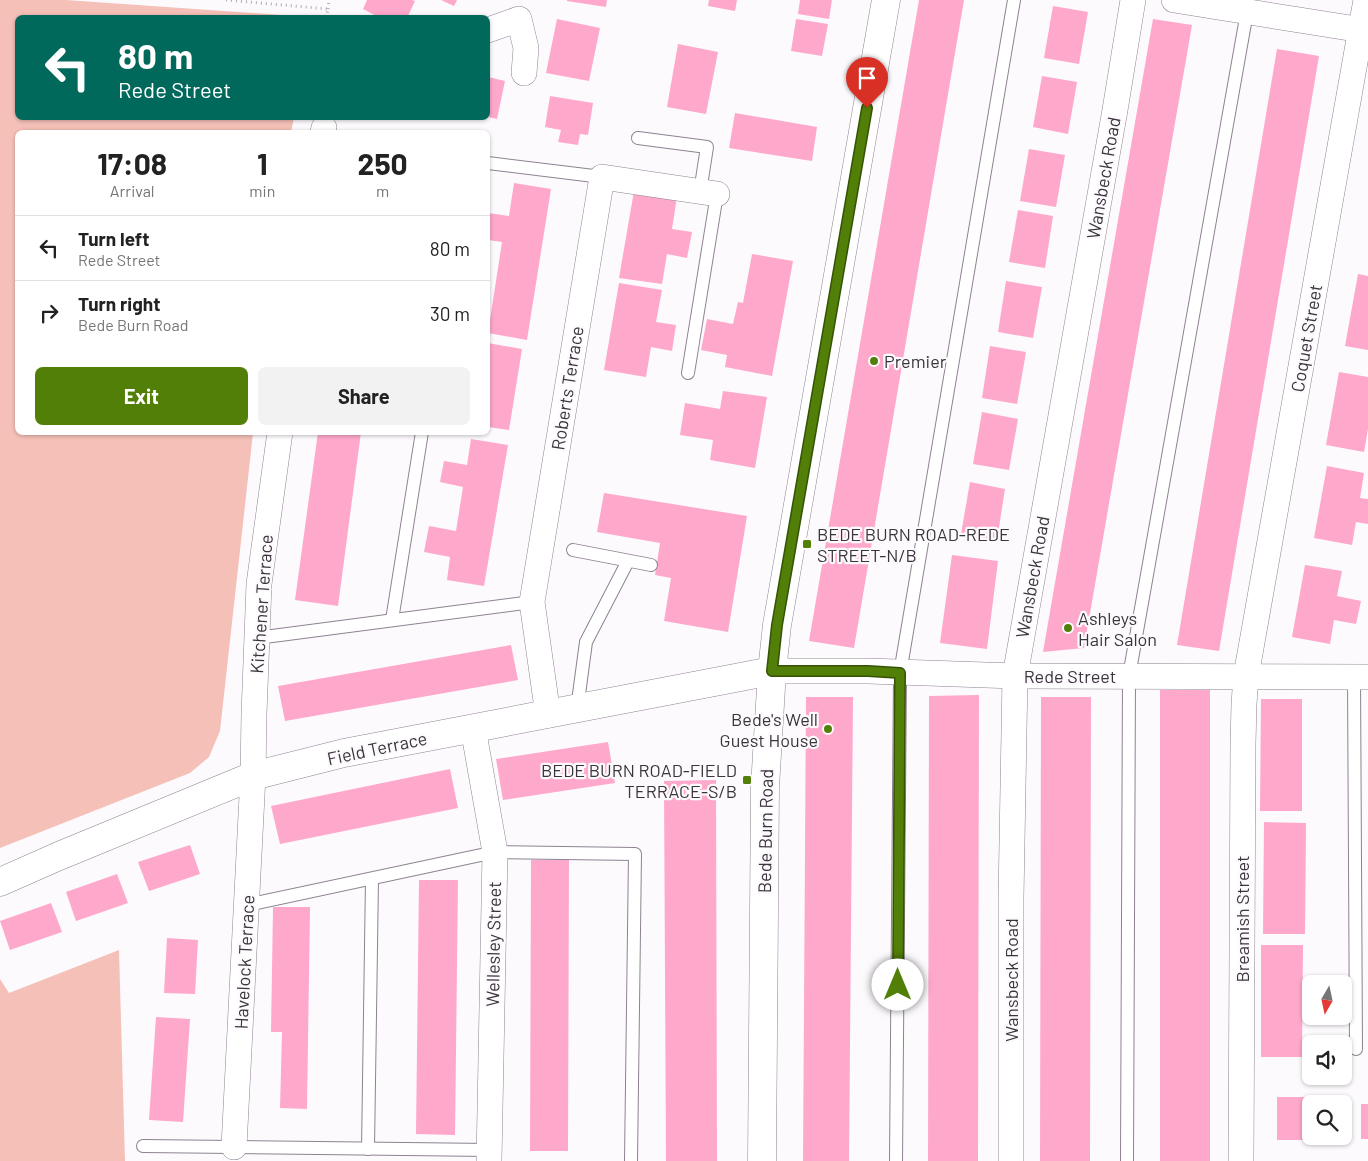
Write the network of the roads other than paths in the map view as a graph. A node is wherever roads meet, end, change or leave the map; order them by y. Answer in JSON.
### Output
{"nodes":[{"id":1,"x":886,"y":0,"type":"edge"},
{"id":2,"x":1014,"y":0,"type":"edge"},
{"id":3,"x":1132,"y":0,"type":"edge"},
{"id":4,"x":1174,"y":0,"type":"edge"},
{"id":5,"x":1366,"y":0,"type":"edge"},
{"id":6,"x":518,"y":10,"type":"edge"},
{"id":7,"x":1247,"y":12,"type":"junction"},
{"id":8,"x":490,"y":29,"type":"edge"},
{"id":9,"x":1364,"y":30,"type":"edge"},
{"id":10,"x":524,"y":73,"type":"dead end"},
{"id":11,"x":638,"y":138,"type":"dead end"},
{"id":12,"x":490,"y":163,"type":"edge"},
{"id":13,"x":602,"y":177,"type":"junction"},
{"id":14,"x":709,"y":193,"type":"junction"},
{"id":15,"x":688,"y":373,"type":"dead end"},
{"id":16,"x":280,"y":435,"type":"edge"},
{"id":17,"x":422,"y":435,"type":"edge"},
{"id":18,"x":573,"y":550,"type":"dead end"},
{"id":19,"x":628,"y":561,"type":"junction"},
{"id":20,"x":652,"y":565,"type":"dead end"},
{"id":21,"x":532,"y":602,"type":"junction"},
{"id":22,"x":392,"y":620,"type":"junction"},
{"id":23,"x":257,"y":638,"type":"junction"},
{"id":24,"x":772,"y":671,"type":"junction"},
{"id":25,"x":900,"y":673,"type":"junction"},
{"id":26,"x":1015,"y":676,"type":"junction"},
{"id":27,"x":1128,"y":676,"type":"junction"},
{"id":28,"x":1246,"y":676,"type":"junction"},
{"id":29,"x":1361,"y":677,"type":"edge"},
{"id":30,"x":577,"y":709,"type":"junction"},
{"id":31,"x":548,"y":715,"type":"junction"},
{"id":32,"x":473,"y":728,"type":"junction"},
{"id":33,"x":253,"y":776,"type":"junction"},
{"id":34,"x":495,"y":852,"type":"junction"},
{"id":35,"x":372,"y":878,"type":"junction"},
{"id":36,"x":0,"y":882,"type":"edge"},
{"id":37,"x":247,"y":905,"type":"junction"},
{"id":38,"x":1356,"y":1049,"type":"dead end"},
{"id":39,"x":143,"y":1146,"type":"dead end"},
{"id":40,"x":234,"y":1147,"type":"junction"},
{"id":41,"x":368,"y":1149,"type":"junction"},
{"id":42,"x":489,"y":1156,"type":"edge"},
{"id":43,"x":631,"y":1161,"type":"edge"},
{"id":44,"x":762,"y":1161,"type":"edge"},
{"id":45,"x":896,"y":1161,"type":"edge"},
{"id":46,"x":1011,"y":1161,"type":"edge"},
{"id":47,"x":1127,"y":1161,"type":"edge"},
{"id":48,"x":1241,"y":1161,"type":"edge"}],
"edges":[{"from":1,"to":24,"type":"main road","name":"Bede Burn Road"},
{"from":2,"to":25,"type":"lane"},
{"from":3,"to":26,"type":"street","name":"Wansbeck Road"},
{"from":4,"to":7,"type":"street"},
{"from":5,"to":9,"type":"street","name":"Coquet Street"},
{"from":6,"to":8,"type":"street"},
{"from":6,"to":10,"type":"street"},
{"from":7,"to":9,"type":"street"},
{"from":7,"to":27,"type":"lane"},
{"from":9,"to":28,"type":"street","name":"Coquet Street"},
{"from":11,"to":14,"type":"lane"},
{"from":12,"to":13,"type":"lane"},
{"from":13,"to":14,"type":"street"},
{"from":13,"to":21,"type":"street","name":"Roberts Terrace"},
{"from":14,"to":15,"type":"lane"},
{"from":16,"to":23,"type":"street","name":"Kitchener Terrace"},
{"from":17,"to":22,"type":"lane"},
{"from":18,"to":19,"type":"lane"},
{"from":19,"to":20,"type":"lane"},
{"from":19,"to":30,"type":"lane"},
{"from":21,"to":22,"type":"lane"},
{"from":21,"to":31,"type":"street","name":"Roberts Terrace"},
{"from":22,"to":23,"type":"lane"},
{"from":23,"to":33,"type":"street","name":"Kitchener Terrace"},
{"from":24,"to":25,"type":"street","name":"Rede Street"},
{"from":24,"to":30,"type":"main road","name":"Field Terrace"},
{"from":24,"to":44,"type":"main road","name":"Bede Burn Road"},
{"from":25,"to":26,"type":"street","name":"Rede Street"},
{"from":25,"to":45,"type":"lane"},
{"from":26,"to":27,"type":"street","name":"Rede Street"},
{"from":26,"to":46,"type":"street","name":"Wansbeck Road"},
{"from":27,"to":28,"type":"street","name":"Rede Street"},
{"from":27,"to":47,"type":"lane"},
{"from":28,"to":29,"type":"street","name":"Rede Street"},
{"from":28,"to":48,"type":"street","name":"Breamish Street"},
{"from":29,"to":38,"type":"lane"},
{"from":30,"to":31,"type":"main road","name":"Field Terrace"},
{"from":31,"to":32,"type":"main road","name":"Field Terrace"},
{"from":32,"to":33,"type":"main road","name":"Field Terrace"},
{"from":32,"to":34,"type":"street","name":"Wellesley Street"},
{"from":33,"to":36,"type":"main road","name":"Field Terrace"},
{"from":33,"to":37,"type":"street","name":"Havelock Terrace"},
{"from":34,"to":35,"type":"lane"},
{"from":34,"to":42,"type":"street","name":"Wellesley Street"},
{"from":34,"to":43,"type":"lane"},
{"from":35,"to":37,"type":"lane"},
{"from":35,"to":41,"type":"lane"},
{"from":37,"to":40,"type":"street","name":"Havelock Terrace"},
{"from":39,"to":40,"type":"lane"},
{"from":40,"to":41,"type":"lane"},
{"from":41,"to":42,"type":"lane"}]}
